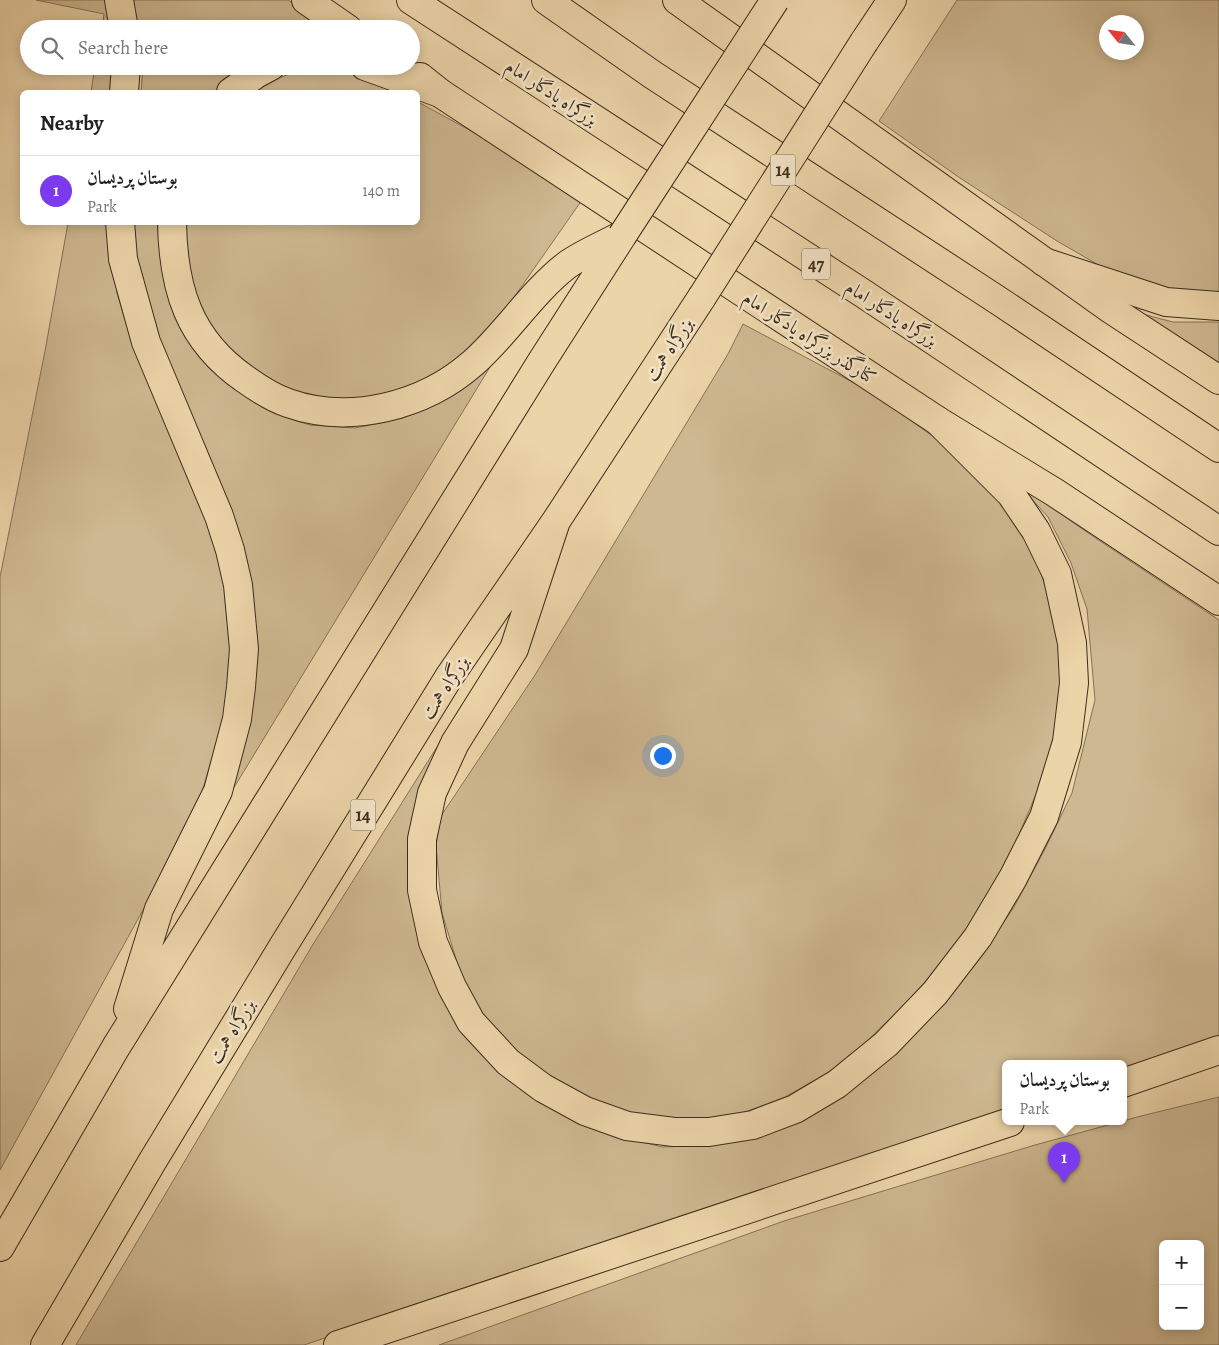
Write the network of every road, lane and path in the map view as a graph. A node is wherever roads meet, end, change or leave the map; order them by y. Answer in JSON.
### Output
{"nodes":[{"id":1,"x":118,"y":0,"type":"edge"},
{"id":2,"x":306,"y":0,"type":"edge"},
{"id":3,"x":412,"y":0,"type":"edge"},
{"id":4,"x":546,"y":0,"type":"edge"},
{"id":5,"x":677,"y":0,"type":"edge"},
{"id":6,"x":775,"y":0,"type":"edge"},
{"id":7,"x":892,"y":0,"type":"edge"},
{"id":8,"x":122,"y":20,"type":"edge"},
{"id":9,"x":335,"y":20,"type":"edge"},
{"id":10,"x":125,"y":75,"type":"edge"},
{"id":11,"x":255,"y":75,"type":"edge"},
{"id":12,"x":390,"y":75,"type":"edge"},
{"id":13,"x":417,"y":75,"type":"edge"},
{"id":14,"x":124,"y":90,"type":"edge"},
{"id":15,"x":234,"y":90,"type":"edge"},
{"id":16,"x":440,"y":93,"type":"junction"},
{"id":17,"x":120,"y":225,"type":"edge"},
{"id":18,"x":172,"y":225,"type":"edge"},
{"id":19,"x":622,"y":236,"type":"junction"},
{"id":20,"x":1044,"y":262,"type":"junction"},
{"id":21,"x":1219,"y":306,"type":"edge"},
{"id":22,"x":1219,"y":380,"type":"edge"},
{"id":23,"x":938,"y":421,"type":"junction"},
{"id":24,"x":1219,"y":448,"type":"edge"},
{"id":25,"x":556,"y":521,"type":"junction"},
{"id":26,"x":1219,"y":531,"type":"edge"},
{"id":27,"x":1219,"y":600,"type":"edge"},
{"id":28,"x":116,"y":1047,"type":"junction"},
{"id":29,"x":1219,"y":1050,"type":"edge"},
{"id":30,"x":1127,"y":1083,"type":"edge"},
{"id":31,"x":1002,"y":1125,"type":"edge"},
{"id":32,"x":0,"y":1247,"type":"edge"},
{"id":33,"x":45,"y":1345,"type":"edge"},
{"id":34,"x":338,"y":1345,"type":"edge"}],
"edges":[{"from":1,"to":8,"type":"main road"},
{"from":2,"to":9,"type":"main road"},
{"from":3,"to":26,"type":"main road","name":"بزرگراه یادگار امام","number":"47"},
{"from":4,"to":24,"type":"main road"},
{"from":5,"to":20,"type":"main road"},
{"from":6,"to":19,"type":"main road","bridge":true},
{"from":7,"to":25,"type":"main road","name":"بزرگراه همت","number":"14","bridge":true},
{"from":10,"to":14,"type":"main road"},
{"from":11,"to":15,"type":"main road"},
{"from":12,"to":16,"type":"main road"},
{"from":13,"to":16,"type":"main road","name":"کنارگذر بزرگراه یادگار امام"},
{"from":16,"to":23,"type":"main road","name":"کنارگذر بزرگراه یادگار امام"},
{"from":17,"to":28,"type":"main road"},
{"from":18,"to":19,"type":"main road"},
{"from":19,"to":28,"type":"main road"},
{"from":20,"to":21,"type":"main road"},
{"from":20,"to":22,"type":"main road"},
{"from":23,"to":25,"type":"main road"},
{"from":23,"to":27,"type":"main road","name":"کنارگذر بزرگراه یادگار امام"},
{"from":25,"to":33,"type":"main road","name":"بزرگراه همت","number":"14"},
{"from":28,"to":32,"type":"main road"},
{"from":29,"to":30,"type":"main road"},
{"from":31,"to":34,"type":"main road"}]}
